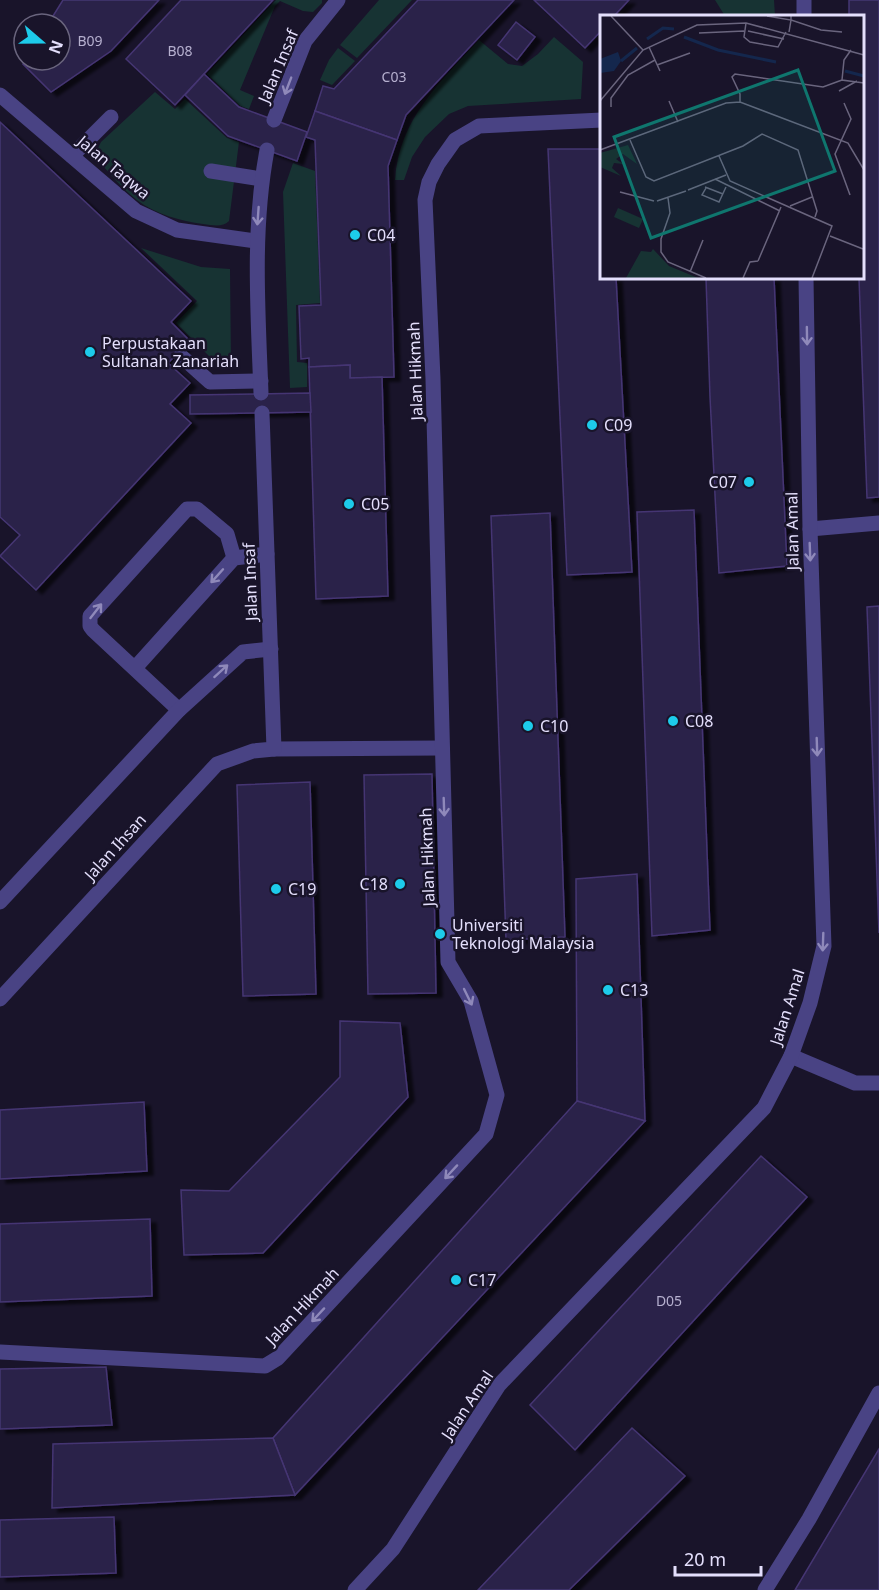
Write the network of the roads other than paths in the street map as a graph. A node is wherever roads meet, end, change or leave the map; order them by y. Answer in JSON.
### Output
{"nodes":[{"id":1,"x":338,"y":0,"type":"edge"},
{"id":2,"x":0,"y":95,"type":"edge"},
{"id":3,"x":111,"y":117,"type":"dead end"},
{"id":4,"x":274,"y":120,"type":"dead end"},
{"id":5,"x":600,"y":120,"type":"edge"},
{"id":6,"x":267,"y":150,"type":"dead end"},
{"id":7,"x":72,"y":156,"type":"junction"},
{"id":8,"x":211,"y":171,"type":"dead end"},
{"id":9,"x":261,"y":179,"type":"junction"},
{"id":10,"x":256,"y":241,"type":"junction"},
{"id":11,"x":806,"y":279,"type":"edge"},
{"id":12,"x":181,"y":356,"type":"dead end"},
{"id":13,"x":262,"y":413,"type":"dead end"},
{"id":14,"x":879,"y":523,"type":"edge"},
{"id":15,"x":810,"y":529,"type":"junction"},
{"id":16,"x":267,"y":554,"type":"junction"},
{"id":17,"x":234,"y":558,"type":"junction"},
{"id":18,"x":271,"y":649,"type":"junction"},
{"id":19,"x":135,"y":668,"type":"junction"},
{"id":20,"x":179,"y":710,"type":"junction"},
{"id":21,"x":442,"y":748,"type":"junction"},
{"id":22,"x":274,"y":749,"type":"junction"},
{"id":23,"x":0,"y":902,"type":"edge"},
{"id":24,"x":0,"y":999,"type":"edge"},
{"id":25,"x":791,"y":1056,"type":"junction"},
{"id":26,"x":879,"y":1083,"type":"edge"},
{"id":27,"x":0,"y":1352,"type":"edge"},
{"id":28,"x":879,"y":1393,"type":"edge"},
{"id":29,"x":354,"y":1590,"type":"edge"},
{"id":30,"x":765,"y":1590,"type":"edge"}],
"edges":[{"from":1,"to":4,"type":"street","name":"Jalan Insaf","one_way":true},
{"from":2,"to":7,"type":"street","name":"Jalan Taqwa"},
{"from":3,"to":7,"type":"street"},
{"from":5,"to":21,"type":"street","name":"Jalan Hikmah"},
{"from":6,"to":9,"type":"street"},
{"from":7,"to":10,"type":"street","name":"Jalan Taqwa"},
{"from":8,"to":9,"type":"street"},
{"from":9,"to":10,"type":"street","one_way":true},
{"from":10,"to":12,"type":"street"},
{"from":11,"to":15,"type":"street","name":"Jalan Amal","one_way":true},
{"from":13,"to":16,"type":"street","name":"Jalan Insaf"},
{"from":14,"to":15,"type":"street"},
{"from":15,"to":25,"type":"street","name":"Jalan Amal","one_way":true},
{"from":16,"to":17,"type":"street"},
{"from":16,"to":18,"type":"street","name":"Jalan Insaf"},
{"from":17,"to":19,"type":"street","one_way":true},
{"from":19,"to":17,"type":"street","one_way":true},
{"from":20,"to":18,"type":"street","one_way":true},
{"from":18,"to":22,"type":"street","name":"Jalan Insaf"},
{"from":19,"to":20,"type":"street"},
{"from":20,"to":23,"type":"street"},
{"from":21,"to":22,"type":"street","name":"Jalan Ihsan"},
{"from":21,"to":27,"type":"street","name":"Jalan Hikmah","one_way":true},
{"from":22,"to":24,"type":"street","name":"Jalan Ihsan"},
{"from":25,"to":26,"type":"street"},
{"from":25,"to":29,"type":"street","name":"Jalan Amal"},
{"from":28,"to":30,"type":"street"}]}
